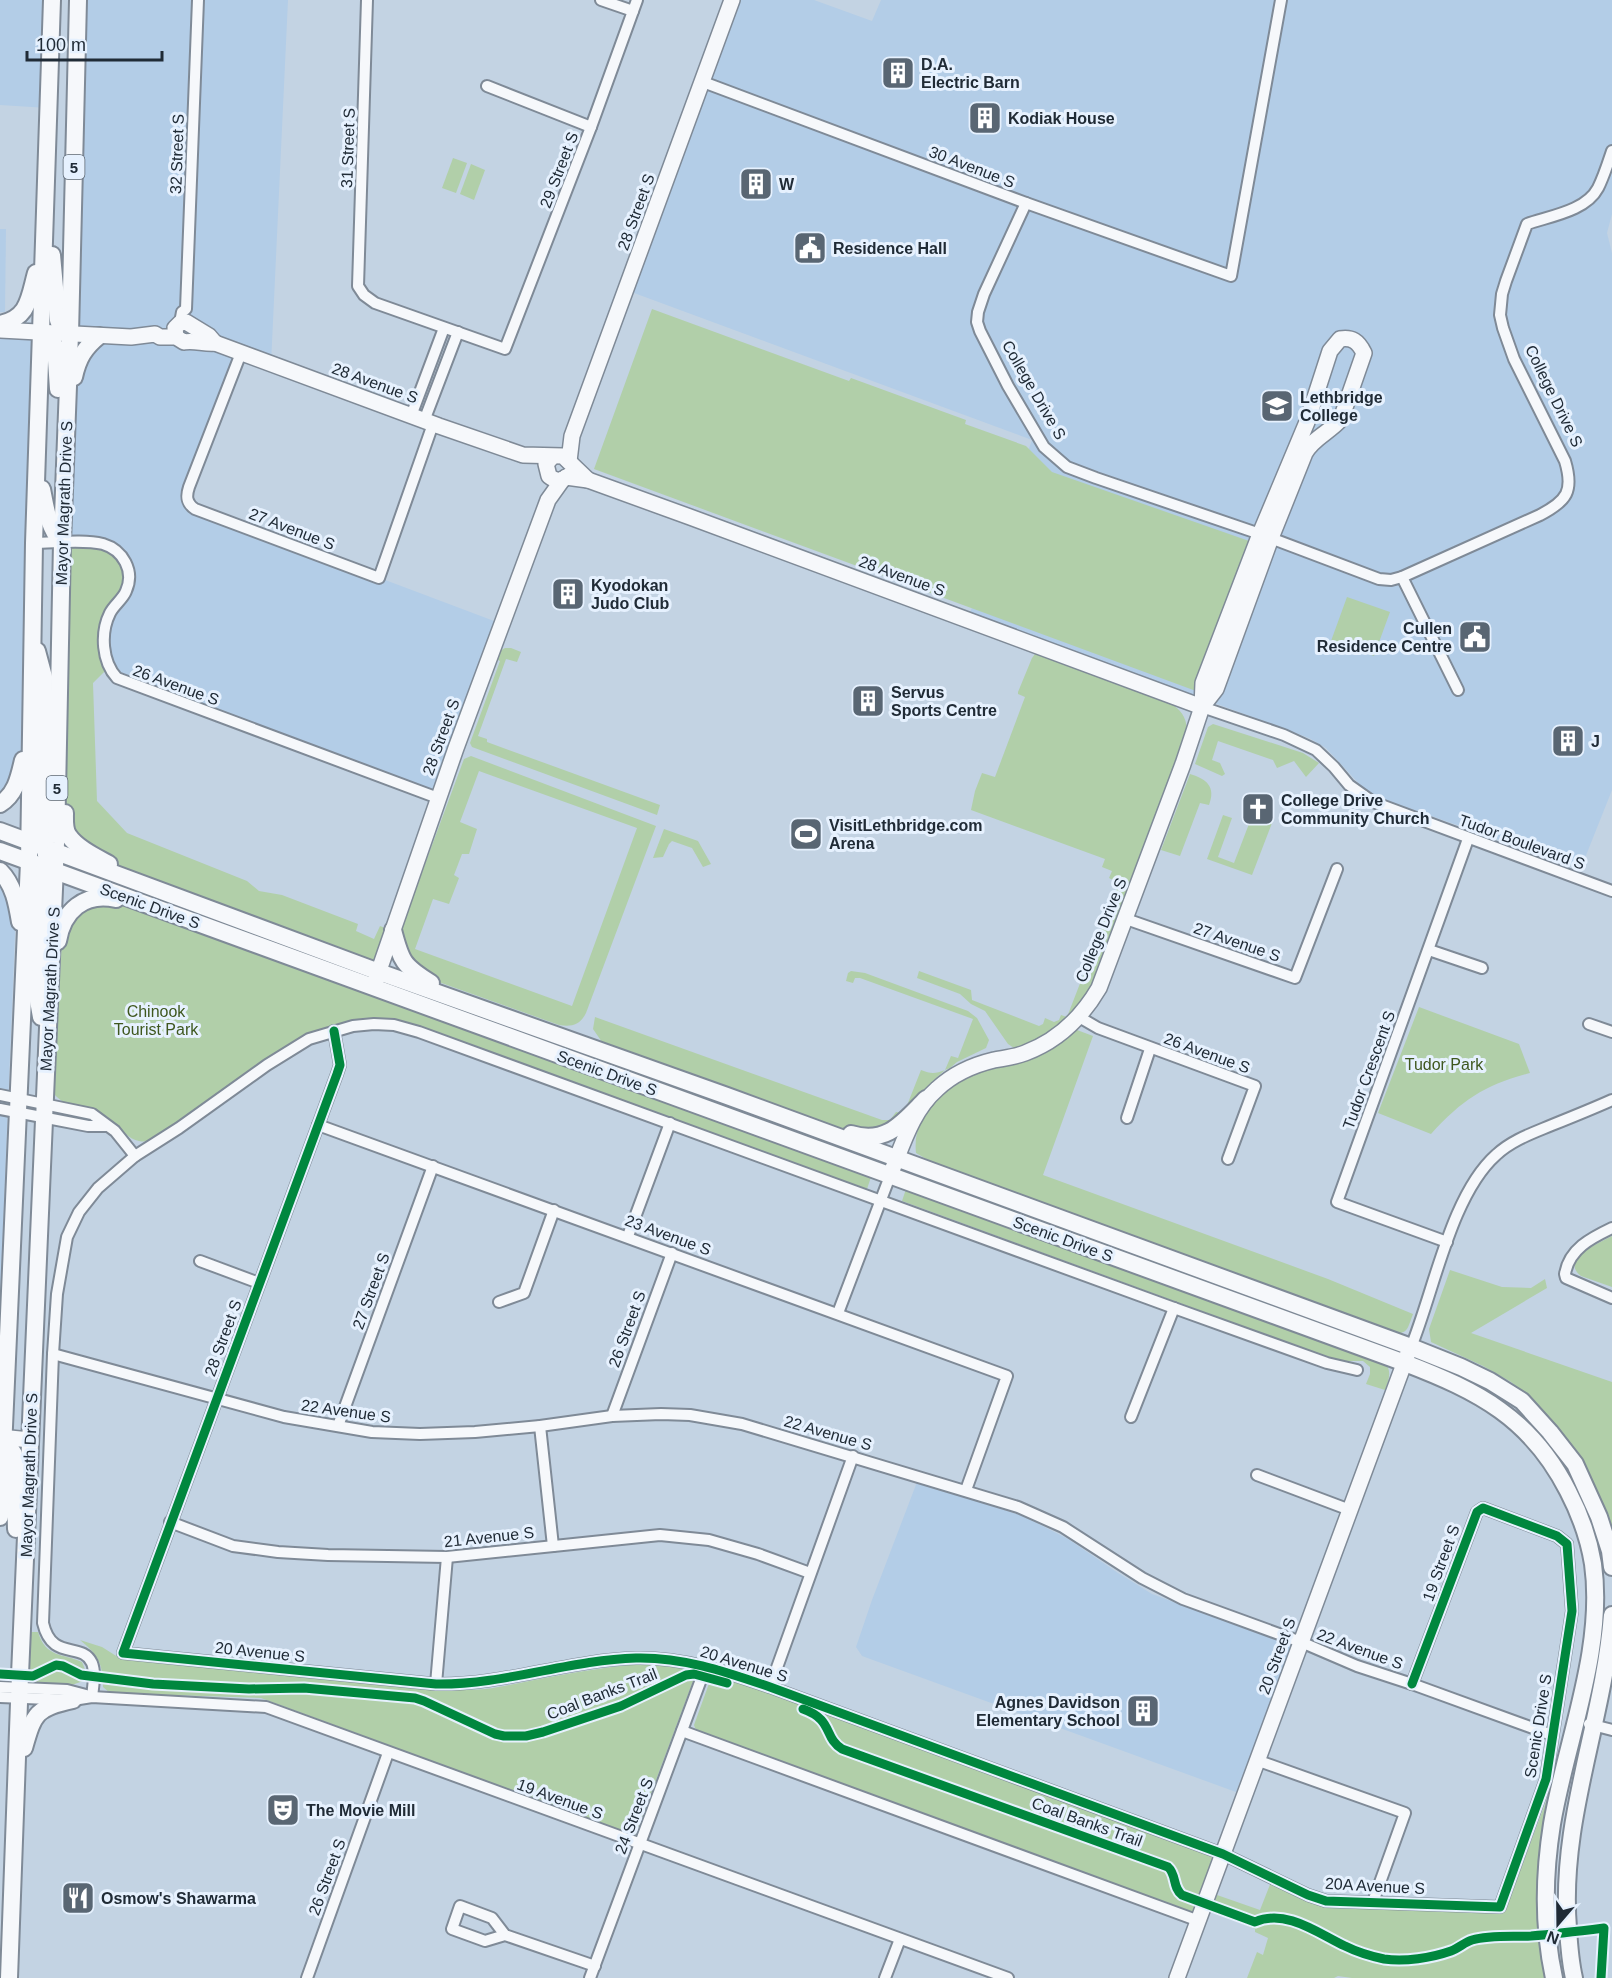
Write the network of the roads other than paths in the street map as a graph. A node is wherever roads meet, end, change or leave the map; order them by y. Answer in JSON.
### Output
{"nodes":[{"id":1,"x":52,"y":0,"type":"edge"},
{"id":2,"x":78,"y":0,"type":"edge"},
{"id":3,"x":198,"y":0,"type":"edge"},
{"id":4,"x":367,"y":0,"type":"edge"},
{"id":5,"x":601,"y":0,"type":"edge"},
{"id":6,"x":637,"y":0,"type":"edge"},
{"id":7,"x":732,"y":0,"type":"edge"},
{"id":8,"x":1281,"y":0,"type":"edge"},
{"id":9,"x":633,"y":11,"type":"junction"},
{"id":10,"x":703,"y":82,"type":"junction"},
{"id":11,"x":487,"y":86,"type":"dead end"},
{"id":12,"x":591,"y":127,"type":"junction"},
{"id":13,"x":1612,"y":152,"type":"edge"},
{"id":14,"x":45,"y":189,"type":"junction"},
{"id":15,"x":1026,"y":203,"type":"junction"},
{"id":16,"x":43,"y":246,"type":"junction"},
{"id":17,"x":0,"y":324,"type":"edge"},
{"id":18,"x":185,"y":326,"type":"junction"},
{"id":19,"x":444,"y":328,"type":"junction"},
{"id":20,"x":0,"y":330,"type":"edge"},
{"id":21,"x":458,"y":332,"type":"junction"},
{"id":22,"x":41,"y":333,"type":"junction"},
{"id":23,"x":70,"y":334,"type":"junction"},
{"id":24,"x":99,"y":336,"type":"junction"},
{"id":25,"x":241,"y":352,"type":"junction"},
{"id":26,"x":66,"y":419,"type":"junction"},
{"id":27,"x":423,"y":420,"type":"junction"},
{"id":28,"x":1307,"y":422,"type":"junction"},
{"id":29,"x":1325,"y":433,"type":"junction"},
{"id":30,"x":36,"y":464,"type":"junction"},
{"id":31,"x":64,"y":464,"type":"junction"},
{"id":32,"x":559,"y":468,"type":"junction"},
{"id":33,"x":1265,"y":536,"type":"junction"},
{"id":34,"x":34,"y":543,"type":"junction"},
{"id":35,"x":62,"y":543,"type":"junction"},
{"id":36,"x":1402,"y":577,"type":"junction"},
{"id":37,"x":32,"y":631,"type":"junction"},
{"id":38,"x":1458,"y":690,"type":"dead end"},
{"id":39,"x":1202,"y":707,"type":"junction"},
{"id":40,"x":31,"y":721,"type":"junction"},
{"id":41,"x":59,"y":725,"type":"junction"},
{"id":42,"x":438,"y":798,"type":"junction"},
{"id":43,"x":0,"y":804,"type":"edge"},
{"id":44,"x":0,"y":831,"type":"edge"},
{"id":45,"x":1468,"y":839,"type":"junction"},
{"id":46,"x":43,"y":847,"type":"junction"},
{"id":47,"x":0,"y":851,"type":"edge"},
{"id":48,"x":41,"y":866,"type":"junction"},
{"id":49,"x":1337,"y":869,"type":"dead end"},
{"id":50,"x":0,"y":871,"type":"edge"},
{"id":51,"x":1612,"y":891,"type":"edge"},
{"id":52,"x":202,"y":906,"type":"junction"},
{"id":53,"x":154,"y":908,"type":"junction"},
{"id":54,"x":1126,"y":919,"type":"junction"},
{"id":55,"x":393,"y":930,"type":"junction"},
{"id":56,"x":1429,"y":950,"type":"junction"},
{"id":57,"x":1482,"y":968,"type":"dead end"},
{"id":58,"x":376,"y":980,"type":"junction"},
{"id":59,"x":454,"y":999,"type":"junction"},
{"id":60,"x":1079,"y":1017,"type":"junction"},
{"id":61,"x":22,"y":1019,"type":"junction"},
{"id":62,"x":1589,"y":1024,"type":"dead end"},
{"id":63,"x":47,"y":1027,"type":"junction"},
{"id":64,"x":334,"y":1031,"type":"junction"},
{"id":65,"x":1612,"y":1032,"type":"edge"},
{"id":66,"x":47,"y":1049,"type":"junction"},
{"id":67,"x":1150,"y":1049,"type":"junction"},
{"id":68,"x":0,"y":1095,"type":"edge"},
{"id":69,"x":728,"y":1096,"type":"junction"},
{"id":70,"x":927,"y":1100,"type":"junction"},
{"id":71,"x":1612,"y":1101,"type":"edge"},
{"id":72,"x":19,"y":1106,"type":"junction"},
{"id":73,"x":0,"y":1109,"type":"edge"},
{"id":74,"x":45,"y":1111,"type":"junction"},
{"id":75,"x":1126,"y":1118,"type":"dead end"},
{"id":76,"x":670,"y":1123,"type":"junction"},
{"id":77,"x":318,"y":1125,"type":"junction"},
{"id":78,"x":135,"y":1156,"type":"junction"},
{"id":79,"x":897,"y":1159,"type":"junction"},
{"id":80,"x":1228,"y":1159,"type":"dead end"},
{"id":81,"x":433,"y":1166,"type":"junction"},
{"id":82,"x":890,"y":1176,"type":"junction"},
{"id":83,"x":881,"y":1201,"type":"junction"},
{"id":84,"x":554,"y":1210,"type":"junction"},
{"id":85,"x":1612,"y":1227,"type":"edge"},
{"id":86,"x":628,"y":1236,"type":"junction"},
{"id":87,"x":1447,"y":1242,"type":"junction"},
{"id":88,"x":672,"y":1253,"type":"junction"},
{"id":89,"x":200,"y":1261,"type":"dead end"},
{"id":90,"x":259,"y":1283,"type":"junction"},
{"id":91,"x":1612,"y":1298,"type":"edge"},
{"id":92,"x":499,"y":1302,"type":"dead end"},
{"id":93,"x":1174,"y":1308,"type":"junction"},
{"id":94,"x":838,"y":1313,"type":"junction"},
{"id":95,"x":1411,"y":1347,"type":"junction"},
{"id":96,"x":53,"y":1354,"type":"junction"},
{"id":97,"x":1405,"y":1363,"type":"junction"},
{"id":98,"x":1357,"y":1370,"type":"dead end"},
{"id":99,"x":217,"y":1397,"type":"junction"},
{"id":100,"x":612,"y":1416,"type":"junction"},
{"id":101,"x":1131,"y":1417,"type":"dead end"},
{"id":102,"x":338,"y":1426,"type":"junction"},
{"id":103,"x":540,"y":1426,"type":"junction"},
{"id":104,"x":11,"y":1447,"type":"edge"},
{"id":105,"x":853,"y":1456,"type":"junction"},
{"id":106,"x":1257,"y":1475,"type":"dead end"},
{"id":107,"x":966,"y":1490,"type":"junction"},
{"id":108,"x":1350,"y":1510,"type":"junction"},
{"id":109,"x":0,"y":1517,"type":"edge"},
{"id":110,"x":170,"y":1522,"type":"junction"},
{"id":111,"x":1567,"y":1544,"type":"joint"},
{"id":112,"x":554,"y":1546,"type":"junction"},
{"id":113,"x":447,"y":1557,"type":"junction"},
{"id":114,"x":1612,"y":1567,"type":"edge"},
{"id":115,"x":810,"y":1573,"type":"junction"},
{"id":116,"x":1612,"y":1615,"type":"edge"},
{"id":117,"x":1301,"y":1642,"type":"junction"},
{"id":118,"x":123,"y":1653,"type":"joint"},
{"id":119,"x":706,"y":1665,"type":"junction"},
{"id":120,"x":1412,"y":1683,"type":"junction"},
{"id":121,"x":436,"y":1684,"type":"junction"},
{"id":122,"x":0,"y":1687,"type":"edge"},
{"id":123,"x":770,"y":1687,"type":"junction"},
{"id":124,"x":20,"y":1693,"type":"junction"},
{"id":125,"x":0,"y":1697,"type":"edge"},
{"id":126,"x":92,"y":1697,"type":"junction"},
{"id":127,"x":73,"y":1700,"type":"junction"},
{"id":128,"x":1575,"y":1720,"type":"junction"},
{"id":129,"x":1593,"y":1725,"type":"junction"},
{"id":130,"x":1612,"y":1730,"type":"edge"},
{"id":131,"x":682,"y":1731,"type":"junction"},
{"id":132,"x":1552,"y":1735,"type":"junction"},
{"id":133,"x":388,"y":1753,"type":"junction"},
{"id":134,"x":1259,"y":1761,"type":"junction"},
{"id":135,"x":18,"y":1769,"type":"junction"},
{"id":136,"x":640,"y":1844,"type":"junction"},
{"id":137,"x":1223,"y":1854,"type":"junction"},
{"id":138,"x":1373,"y":1902,"type":"junction"},
{"id":139,"x":1500,"y":1907,"type":"joint"},
{"id":140,"x":6,"y":1910,"type":"edge"},
{"id":141,"x":1199,"y":1921,"type":"junction"},
{"id":142,"x":505,"y":1935,"type":"junction"},
{"id":143,"x":900,"y":1939,"type":"junction"},
{"id":144,"x":595,"y":1966,"type":"junction"},
{"id":145,"x":9,"y":1978,"type":"edge"},
{"id":146,"x":307,"y":1978,"type":"edge"},
{"id":147,"x":590,"y":1978,"type":"edge"},
{"id":148,"x":885,"y":1978,"type":"edge"},
{"id":149,"x":1008,"y":1978,"type":"edge"},
{"id":150,"x":1177,"y":1978,"type":"edge"},
{"id":151,"x":1554,"y":1978,"type":"edge"},
{"id":152,"x":1574,"y":1978,"type":"edge"}],
"edges":[{"from":1,"to":14,"type":"main road","name":"Mayor Magrath Drive S","number":"5"},
{"from":2,"to":23,"type":"main road","name":"Mayor Magrath Drive S","number":"5"},
{"from":3,"to":18,"type":"street","name":"32 Street S"},
{"from":4,"to":19,"type":"street","name":"31 Street S"},
{"from":5,"to":9,"type":"street"},
{"from":6,"to":9,"type":"street","name":"29 Street S"},
{"from":7,"to":10,"type":"street","name":"28 Street S"},
{"from":8,"to":15,"type":"street","name":"30 Avenue S"},
{"from":9,"to":12,"type":"street","name":"29 Street S"},
{"from":10,"to":15,"type":"street","name":"30 Avenue S"},
{"from":10,"to":32,"type":"street","name":"28 Street S"},
{"from":11,"to":12,"type":"street"},
{"from":12,"to":21,"type":"street","name":"29 Street S"},
{"from":13,"to":36,"type":"street","name":"College Drive S"},
{"from":14,"to":16,"type":"main road","name":"Mayor Magrath Drive S","number":"5"},
{"from":14,"to":23,"type":"main road"},
{"from":15,"to":33,"type":"street","name":"College Drive S"},
{"from":16,"to":17,"type":"main road"},
{"from":16,"to":22,"type":"main road","name":"Mayor Magrath Drive S","number":"5"},
{"from":18,"to":24,"type":"street","name":"28 Avenue S"},
{"from":18,"to":25,"type":"street","name":"28 Avenue S"},
{"from":19,"to":21,"type":"street"},
{"from":19,"to":27,"type":"street"},
{"from":20,"to":22,"type":"street","name":"28 Avenue S"},
{"from":21,"to":27,"type":"street"},
{"from":22,"to":23,"type":"street","name":"28 Avenue S"},
{"from":22,"to":30,"type":"main road","name":"Mayor Magrath Drive S","number":"5"},
{"from":22,"to":31,"type":"main road"},
{"from":23,"to":24,"type":"street","name":"28 Avenue S"},
{"from":23,"to":26,"type":"main road","name":"Mayor Magrath Drive S","number":"5"},
{"from":24,"to":26,"type":"main road"},
{"from":25,"to":27,"type":"street","name":"28 Avenue S"},
{"from":25,"to":27,"type":"street","name":"27 Avenue S"},
{"from":26,"to":31,"type":"main road","name":"Mayor Magrath Drive S","number":"5"},
{"from":27,"to":32,"type":"street","name":"28 Avenue S"},
{"from":28,"to":29,"type":"street"},
{"from":28,"to":29,"type":"street","name":"College Drive S"},
{"from":28,"to":33,"type":"street","name":"College Drive S"},
{"from":29,"to":33,"type":"street","name":"College Drive S"},
{"from":30,"to":34,"type":"main road","name":"Mayor Magrath Drive S","number":"5"},
{"from":30,"to":35,"type":"main road"},
{"from":31,"to":35,"type":"main road","name":"Mayor Magrath Drive S","number":"5"},
{"from":32,"to":39,"type":"street","name":"28 Avenue S"},
{"from":32,"to":42,"type":"street","name":"28 Street S"},
{"from":33,"to":36,"type":"street","name":"College Drive S"},
{"from":33,"to":39,"type":"street","name":"College Drive S"},
{"from":34,"to":35,"type":"street","name":"26 Avenue S"},
{"from":34,"to":37,"type":"main road","name":"Mayor Magrath Drive S","number":"5"},
{"from":35,"to":41,"type":"main road","name":"Mayor Magrath Drive S","number":"5"},
{"from":35,"to":42,"type":"street","name":"26 Avenue S"},
{"from":36,"to":38,"type":"street"},
{"from":37,"to":40,"type":"main road","name":"Mayor Magrath Drive S","number":"5"},
{"from":37,"to":46,"type":"main road"},
{"from":39,"to":45,"type":"street","name":"Tudor Boulevard S"},
{"from":39,"to":54,"type":"street","name":"College Drive S"},
{"from":40,"to":43,"type":"main road"},
{"from":40,"to":46,"type":"main road","name":"Mayor Magrath Drive S","number":"5"},
{"from":41,"to":46,"type":"main road","name":"Mayor Magrath Drive S","number":"5"},
{"from":41,"to":52,"type":"main road"},
{"from":42,"to":55,"type":"street","name":"28 Street S"},
{"from":44,"to":46,"type":"main road","name":"Scenic Drive S"},
{"from":45,"to":51,"type":"street","name":"Tudor Boulevard S"},
{"from":45,"to":56,"type":"street","name":"Tudor Crescent S"},
{"from":46,"to":48,"type":"main road","name":"Mayor Magrath Drive S","number":"5"},
{"from":46,"to":48,"type":"main road"},
{"from":46,"to":52,"type":"main road","name":"Scenic Drive S"},
{"from":47,"to":48,"type":"main road","name":"Scenic Drive S"},
{"from":48,"to":53,"type":"main road","name":"Scenic Drive S"},
{"from":48,"to":61,"type":"main road","name":"Mayor Magrath Drive S"},
{"from":48,"to":63,"type":"main road","name":"Mayor Magrath Drive S"},
{"from":48,"to":66,"type":"main road"},
{"from":49,"to":54,"type":"street","name":"27 Avenue S"},
{"from":50,"to":61,"type":"main road"},
{"from":52,"to":58,"type":"main road","name":"Scenic Drive S"},
{"from":53,"to":58,"type":"main road","name":"Scenic Drive S"},
{"from":53,"to":63,"type":"main road"},
{"from":54,"to":60,"type":"street","name":"College Drive S"},
{"from":55,"to":58,"type":"street","name":"28 Street S"},
{"from":55,"to":59,"type":"main road"},
{"from":56,"to":57,"type":"street"},
{"from":56,"to":87,"type":"street","name":"Tudor Crescent S"},
{"from":58,"to":59,"type":"main road","name":"Scenic Drive S"},
{"from":58,"to":82,"type":"main road","name":"Scenic Drive S"},
{"from":59,"to":69,"type":"main road","name":"Scenic Drive S"},
{"from":60,"to":67,"type":"street","name":"26 Avenue S"},
{"from":60,"to":70,"type":"street","name":"College Drive S"},
{"from":61,"to":72,"type":"main road","name":"Mayor Magrath Drive S"},
{"from":62,"to":65,"type":"street"},
{"from":63,"to":66,"type":"main road","name":"Mayor Magrath Drive S"},
{"from":64,"to":76,"type":"street","name":"Scenic Drive S"},
{"from":64,"to":77,"type":"street","name":"28 Street S"},
{"from":64,"to":78,"type":"street","name":"Mayor Magrath Drive S"},
{"from":66,"to":74,"type":"main road","name":"Mayor Magrath Drive S"},
{"from":67,"to":75,"type":"street"},
{"from":67,"to":80,"type":"street","name":"26 Avenue S"},
{"from":68,"to":72,"type":"street"},
{"from":69,"to":70,"type":"main road"},
{"from":69,"to":79,"type":"main road","name":"Scenic Drive S"},
{"from":70,"to":79,"type":"street","name":"College Drive S"},
{"from":71,"to":87,"type":"street"},
{"from":72,"to":73,"type":"street"},
{"from":72,"to":74,"type":"street"},
{"from":72,"to":104,"type":"main road","name":"Mayor Magrath Drive S"},
{"from":74,"to":78,"type":"street"},
{"from":74,"to":104,"type":"main road","name":"Mayor Magrath Drive S"},
{"from":76,"to":83,"type":"street","name":"Scenic Drive S"},
{"from":76,"to":86,"type":"street"},
{"from":77,"to":81,"type":"street","name":"23 Avenue S"},
{"from":77,"to":90,"type":"street","name":"28 Street S"},
{"from":78,"to":96,"type":"street","name":"Mayor Magrath Drive S"},
{"from":79,"to":82,"type":"street","name":"College Drive S"},
{"from":79,"to":95,"type":"main road","name":"Scenic Drive S"},
{"from":81,"to":84,"type":"street","name":"23 Avenue S"},
{"from":81,"to":102,"type":"street","name":"27 Street S"},
{"from":82,"to":83,"type":"street"},
{"from":82,"to":97,"type":"main road","name":"Scenic Drive S"},
{"from":83,"to":93,"type":"street","name":"Scenic Drive S"},
{"from":83,"to":94,"type":"street"},
{"from":84,"to":86,"type":"street","name":"23 Avenue S"},
{"from":84,"to":92,"type":"street"},
{"from":85,"to":91,"type":"street"},
{"from":86,"to":88,"type":"street","name":"23 Avenue S"},
{"from":87,"to":95,"type":"street"},
{"from":88,"to":94,"type":"street","name":"23 Avenue S"},
{"from":88,"to":100,"type":"street","name":"26 Street S"},
{"from":89,"to":90,"type":"street"},
{"from":90,"to":99,"type":"street","name":"28 Street S"},
{"from":93,"to":98,"type":"street","name":"Scenic Drive S"},
{"from":93,"to":101,"type":"street"},
{"from":94,"to":107,"type":"street","name":"23 Avenue S"},
{"from":95,"to":97,"type":"street","name":"20 Street S"},
{"from":95,"to":114,"type":"main road","name":"Scenic Drive S"},
{"from":96,"to":99,"type":"street","name":"22 Avenue S"},
{"from":96,"to":126,"type":"street","name":"Mayor Magrath Drive S"},
{"from":97,"to":108,"type":"street","name":"20 Street S"},
{"from":97,"to":128,"type":"main road","name":"Scenic Drive S"},
{"from":99,"to":102,"type":"street","name":"22 Avenue S"},
{"from":99,"to":110,"type":"street","name":"28 Street S"},
{"from":100,"to":103,"type":"street","name":"22 Avenue S"},
{"from":100,"to":105,"type":"street","name":"22 Avenue S"},
{"from":102,"to":103,"type":"street","name":"22 Avenue S"},
{"from":103,"to":112,"type":"street"},
{"from":104,"to":109,"type":"main road","name":"Mayor Magrath Drive S"},
{"from":104,"to":124,"type":"main road","name":"Mayor Magrath Drive S"},
{"from":105,"to":107,"type":"street","name":"22 Avenue S"},
{"from":105,"to":115,"type":"street"},
{"from":106,"to":108,"type":"street"},
{"from":107,"to":117,"type":"street","name":"22 Avenue S"},
{"from":108,"to":117,"type":"street","name":"20 Street S"},
{"from":110,"to":113,"type":"street","name":"21 Avenue S"},
{"from":110,"to":118,"type":"street","name":"28 Street S"},
{"from":111,"to":120,"type":"street","name":"19 Street S"},
{"from":111,"to":132,"type":"street","name":"Scenic Drive S"},
{"from":112,"to":113,"type":"street","name":"21 Avenue S"},
{"from":112,"to":115,"type":"street","name":"21 Avenue S"},
{"from":113,"to":121,"type":"street"},
{"from":115,"to":123,"type":"street"},
{"from":116,"to":129,"type":"main road"},
{"from":117,"to":120,"type":"street","name":"22 Avenue S"},
{"from":117,"to":134,"type":"street","name":"20 Street S"},
{"from":118,"to":121,"type":"street","name":"20 Avenue S"},
{"from":119,"to":121,"type":"street","name":"20 Avenue S"},
{"from":119,"to":123,"type":"street","name":"20 Avenue S"},
{"from":119,"to":131,"type":"street","name":"24 Street S"},
{"from":120,"to":132,"type":"street","name":"22 Avenue S"},
{"from":122,"to":124,"type":"street","name":"19 Avenue S"},
{"from":123,"to":137,"type":"street","name":"20 Avenue S"},
{"from":124,"to":125,"type":"street","name":"19 Avenue S"},
{"from":124,"to":126,"type":"street","name":"19 Avenue S"},
{"from":124,"to":127,"type":"street","name":"19 Avenue S"},
{"from":124,"to":135,"type":"main road","name":"Mayor Magrath Drive S"},
{"from":126,"to":127,"type":"street","name":"19 Avenue S"},
{"from":126,"to":133,"type":"street","name":"19 Avenue S"},
{"from":127,"to":135,"type":"main road"},
{"from":128,"to":129,"type":"street"},
{"from":128,"to":151,"type":"main road","name":"Scenic Drive S"},
{"from":129,"to":130,"type":"street"},
{"from":129,"to":152,"type":"main road"},
{"from":131,"to":136,"type":"street","name":"24 Street S"},
{"from":131,"to":141,"type":"street"},
{"from":132,"to":139,"type":"street","name":"Scenic Drive S"},
{"from":133,"to":136,"type":"street","name":"19 Avenue S"},
{"from":133,"to":146,"type":"street","name":"26 Street S"},
{"from":134,"to":137,"type":"street","name":"20 Street S"},
{"from":134,"to":138,"type":"street"},
{"from":135,"to":140,"type":"main road","name":"Mayor Magrath Drive S"},
{"from":136,"to":143,"type":"street","name":"19 Avenue S"},
{"from":136,"to":144,"type":"street","name":"24 Street S"},
{"from":137,"to":138,"type":"street","name":"20A Avenue S"},
{"from":137,"to":141,"type":"street","name":"20 Street S"},
{"from":138,"to":139,"type":"street","name":"20A Avenue S"},
{"from":140,"to":145,"type":"main road","name":"Mayor Magrath Drive S"},
{"from":141,"to":150,"type":"street","name":"20 Street S"},
{"from":142,"to":142,"type":"street"},
{"from":142,"to":144,"type":"street"},
{"from":143,"to":148,"type":"street"},
{"from":143,"to":149,"type":"street","name":"19 Avenue S"},
{"from":144,"to":147,"type":"street","name":"24 Street S"}]}
